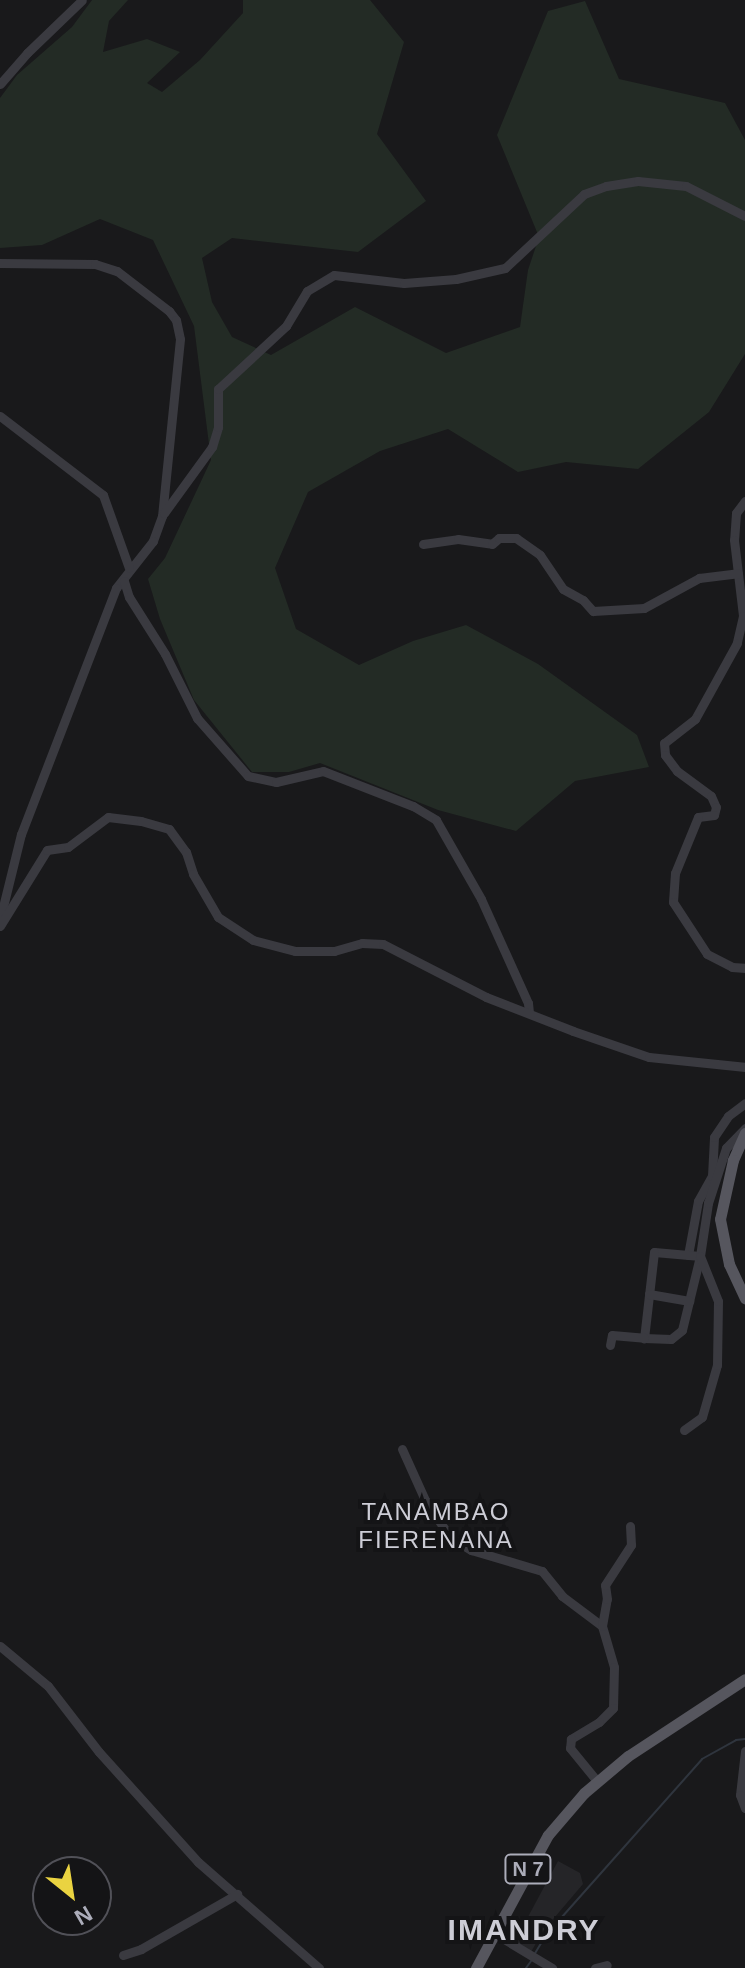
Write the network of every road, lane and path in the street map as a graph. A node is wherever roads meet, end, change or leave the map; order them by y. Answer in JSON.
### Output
{"nodes":[{"id":1,"x":82,"y":0,"type":"edge"},
{"id":2,"x":0,"y":84,"type":"edge"},
{"id":3,"x":745,"y":216,"type":"edge"},
{"id":4,"x":0,"y":263,"type":"edge"},
{"id":5,"x":0,"y":416,"type":"edge"},
{"id":6,"x":745,"y":501,"type":"edge"},
{"id":7,"x":162,"y":516,"type":"junction"},
{"id":8,"x":423,"y":544,"type":"dead end"},
{"id":9,"x":129,"y":568,"type":"junction"},
{"id":10,"x":738,"y":573,"type":"junction"},
{"id":11,"x":124,"y":581,"type":"junction"},
{"id":12,"x":0,"y":919,"type":"edge"},
{"id":13,"x":0,"y":926,"type":"edge"},
{"id":14,"x":745,"y":968,"type":"edge"},
{"id":15,"x":529,"y":1012,"type":"junction"},
{"id":16,"x":745,"y":1067,"type":"edge"},
{"id":17,"x":745,"y":1103,"type":"edge"},
{"id":18,"x":745,"y":1131,"type":"edge"},
{"id":19,"x":688,"y":1255,"type":"junction"},
{"id":20,"x":700,"y":1256,"type":"junction"},
{"id":21,"x":649,"y":1294,"type":"junction"},
{"id":22,"x":745,"y":1298,"type":"edge"},
{"id":23,"x":689,"y":1301,"type":"junction"},
{"id":24,"x":644,"y":1338,"type":"junction"},
{"id":25,"x":610,"y":1345,"type":"dead end"},
{"id":26,"x":684,"y":1430,"type":"dead end"},
{"id":27,"x":402,"y":1449,"type":"dead end"},
{"id":28,"x":630,"y":1526,"type":"dead end"},
{"id":29,"x":602,"y":1626,"type":"junction"},
{"id":30,"x":0,"y":1646,"type":"edge"},
{"id":31,"x":745,"y":1679,"type":"edge"},
{"id":32,"x":745,"y":1751,"type":"edge"},
{"id":33,"x":597,"y":1781,"type":"junction"},
{"id":34,"x":745,"y":1808,"type":"edge"},
{"id":35,"x":237,"y":1894,"type":"junction"},
{"id":36,"x":494,"y":1933,"type":"junction"},
{"id":37,"x":123,"y":1955,"type":"dead end"},
{"id":38,"x":607,"y":1965,"type":"dead end"},
{"id":39,"x":319,"y":1968,"type":"edge"},
{"id":40,"x":476,"y":1968,"type":"edge"},
{"id":41,"x":552,"y":1968,"type":"edge"},
{"id":42,"x":595,"y":1968,"type":"edge"}],
"edges":[{"from":1,"to":2,"type":"street"},
{"from":3,"to":7,"type":"street"},
{"from":4,"to":7,"type":"street"},
{"from":5,"to":9,"type":"street"},
{"from":6,"to":10,"type":"street"},
{"from":7,"to":9,"type":"street"},
{"from":8,"to":10,"type":"street"},
{"from":9,"to":11,"type":"street"},
{"from":10,"to":14,"type":"street"},
{"from":11,"to":12,"type":"street"},
{"from":11,"to":15,"type":"street"},
{"from":13,"to":15,"type":"street"},
{"from":15,"to":16,"type":"street"},
{"from":17,"to":19,"type":"street"},
{"from":18,"to":20,"type":"street"},
{"from":18,"to":22,"type":"main road"},
{"from":19,"to":20,"type":"street"},
{"from":19,"to":21,"type":"street"},
{"from":20,"to":23,"type":"street"},
{"from":20,"to":26,"type":"street"},
{"from":21,"to":23,"type":"street"},
{"from":21,"to":24,"type":"street"},
{"from":23,"to":24,"type":"street"},
{"from":24,"to":25,"type":"street"},
{"from":27,"to":29,"type":"street"},
{"from":28,"to":29,"type":"street"},
{"from":29,"to":33,"type":"street"},
{"from":30,"to":35,"type":"street"},
{"from":31,"to":33,"type":"main road","number":"N 7"},
{"from":32,"to":34,"type":"street"},
{"from":33,"to":36,"type":"main road","number":"N 7"},
{"from":35,"to":37,"type":"street"},
{"from":35,"to":39,"type":"street"},
{"from":36,"to":40,"type":"main road","number":"N 7"},
{"from":36,"to":41,"type":"street"},
{"from":38,"to":42,"type":"street"}]}
